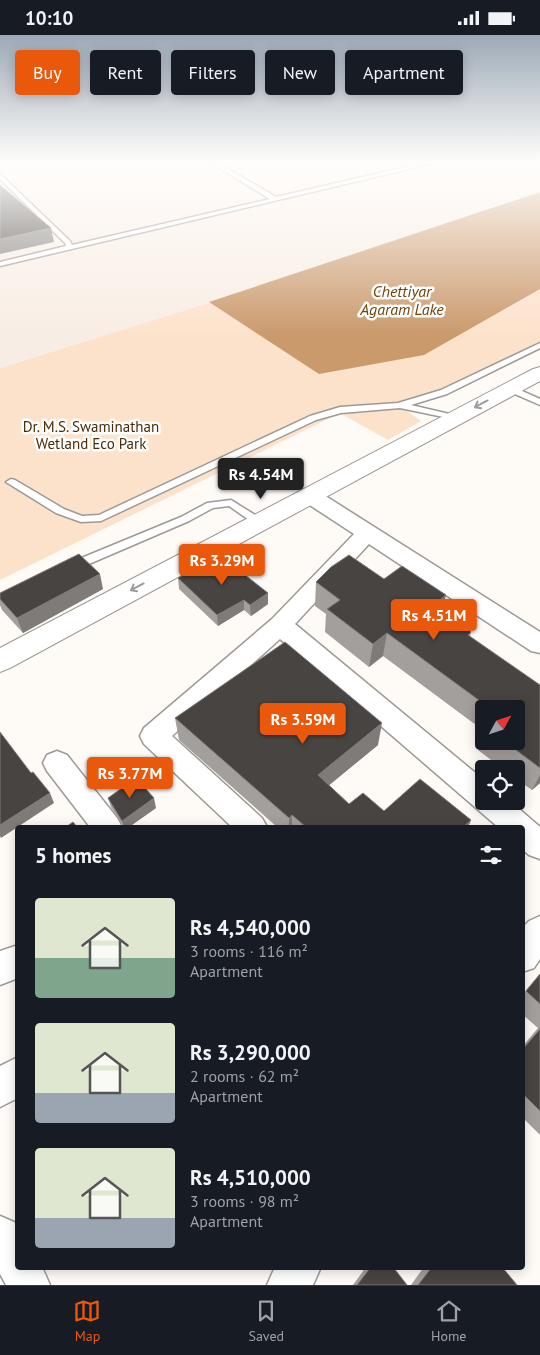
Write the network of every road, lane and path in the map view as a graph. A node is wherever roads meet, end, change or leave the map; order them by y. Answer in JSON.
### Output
{"nodes":[{"id":1,"x":45,"y":219,"type":"edge"},
{"id":2,"x":193,"y":219,"type":"edge"},
{"id":3,"x":70,"y":248,"type":"junction"},
{"id":4,"x":0,"y":264,"type":"edge"},
{"id":5,"x":540,"y":345,"type":"edge"},
{"id":6,"x":540,"y":373,"type":"edge"},
{"id":7,"x":511,"y":389,"type":"junction"},
{"id":8,"x":540,"y":402,"type":"edge"},
{"id":9,"x":399,"y":406,"type":"junction"},
{"id":10,"x":455,"y":418,"type":"junction"},
{"id":11,"x":11,"y":481,"type":"dead end"},
{"id":12,"x":309,"y":495,"type":"junction"},
{"id":13,"x":259,"y":522,"type":"junction"},
{"id":14,"x":367,"y":533,"type":"junction"},
{"id":15,"x":62,"y":571,"type":"edge"},
{"id":16,"x":280,"y":625,"type":"junction"},
{"id":17,"x":540,"y":644,"type":"edge"},
{"id":18,"x":0,"y":661,"type":"edge"},
{"id":19,"x":57,"y":763,"type":"dead end"},
{"id":20,"x":475,"y":790,"type":"edge"},
{"id":21,"x":499,"y":810,"type":"edge"},
{"id":22,"x":105,"y":825,"type":"edge"},
{"id":23,"x":250,"y":825,"type":"edge"},
{"id":24,"x":517,"y":825,"type":"edge"},
{"id":25,"x":525,"y":833,"type":"edge"},
{"id":26,"x":540,"y":845,"type":"edge"},
{"id":27,"x":540,"y":932,"type":"edge"},
{"id":28,"x":525,"y":953,"type":"edge"},
{"id":29,"x":15,"y":962,"type":"edge"},
{"id":30,"x":0,"y":968,"type":"edge"},
{"id":31,"x":15,"y":1077,"type":"edge"},
{"id":32,"x":0,"y":1089,"type":"edge"},
{"id":33,"x":0,"y":1236,"type":"edge"},
{"id":34,"x":15,"y":1261,"type":"edge"},
{"id":35,"x":20,"y":1270,"type":"edge"},
{"id":36,"x":298,"y":1270,"type":"edge"},
{"id":37,"x":29,"y":1285,"type":"edge"},
{"id":38,"x":288,"y":1285,"type":"edge"}],
"edges":[{"from":1,"to":3,"type":"lane"},
{"from":2,"to":3,"type":"lane"},
{"from":3,"to":4,"type":"lane"},
{"from":5,"to":9,"type":"lane"},
{"from":6,"to":7,"type":"street"},
{"from":7,"to":8,"type":"lane"},
{"from":7,"to":10,"type":"street","one_way":true},
{"from":9,"to":10,"type":"lane"},
{"from":9,"to":11,"type":"lane"},
{"from":10,"to":12,"type":"street"},
{"from":12,"to":13,"type":"street"},
{"from":12,"to":14,"type":"street"},
{"from":13,"to":15,"type":"lane"},
{"from":13,"to":18,"type":"street","one_way":true},
{"from":14,"to":16,"type":"street"},
{"from":14,"to":17,"type":"street"},
{"from":16,"to":20,"type":"street"},
{"from":16,"to":23,"type":"street"},
{"from":19,"to":22,"type":"street"},
{"from":21,"to":24,"type":"street"},
{"from":25,"to":26,"type":"street"},
{"from":27,"to":28,"type":"street"},
{"from":29,"to":30,"type":"street"},
{"from":31,"to":32,"type":"street"},
{"from":33,"to":34,"type":"street"},
{"from":35,"to":37,"type":"street"},
{"from":36,"to":38,"type":"street"}]}
